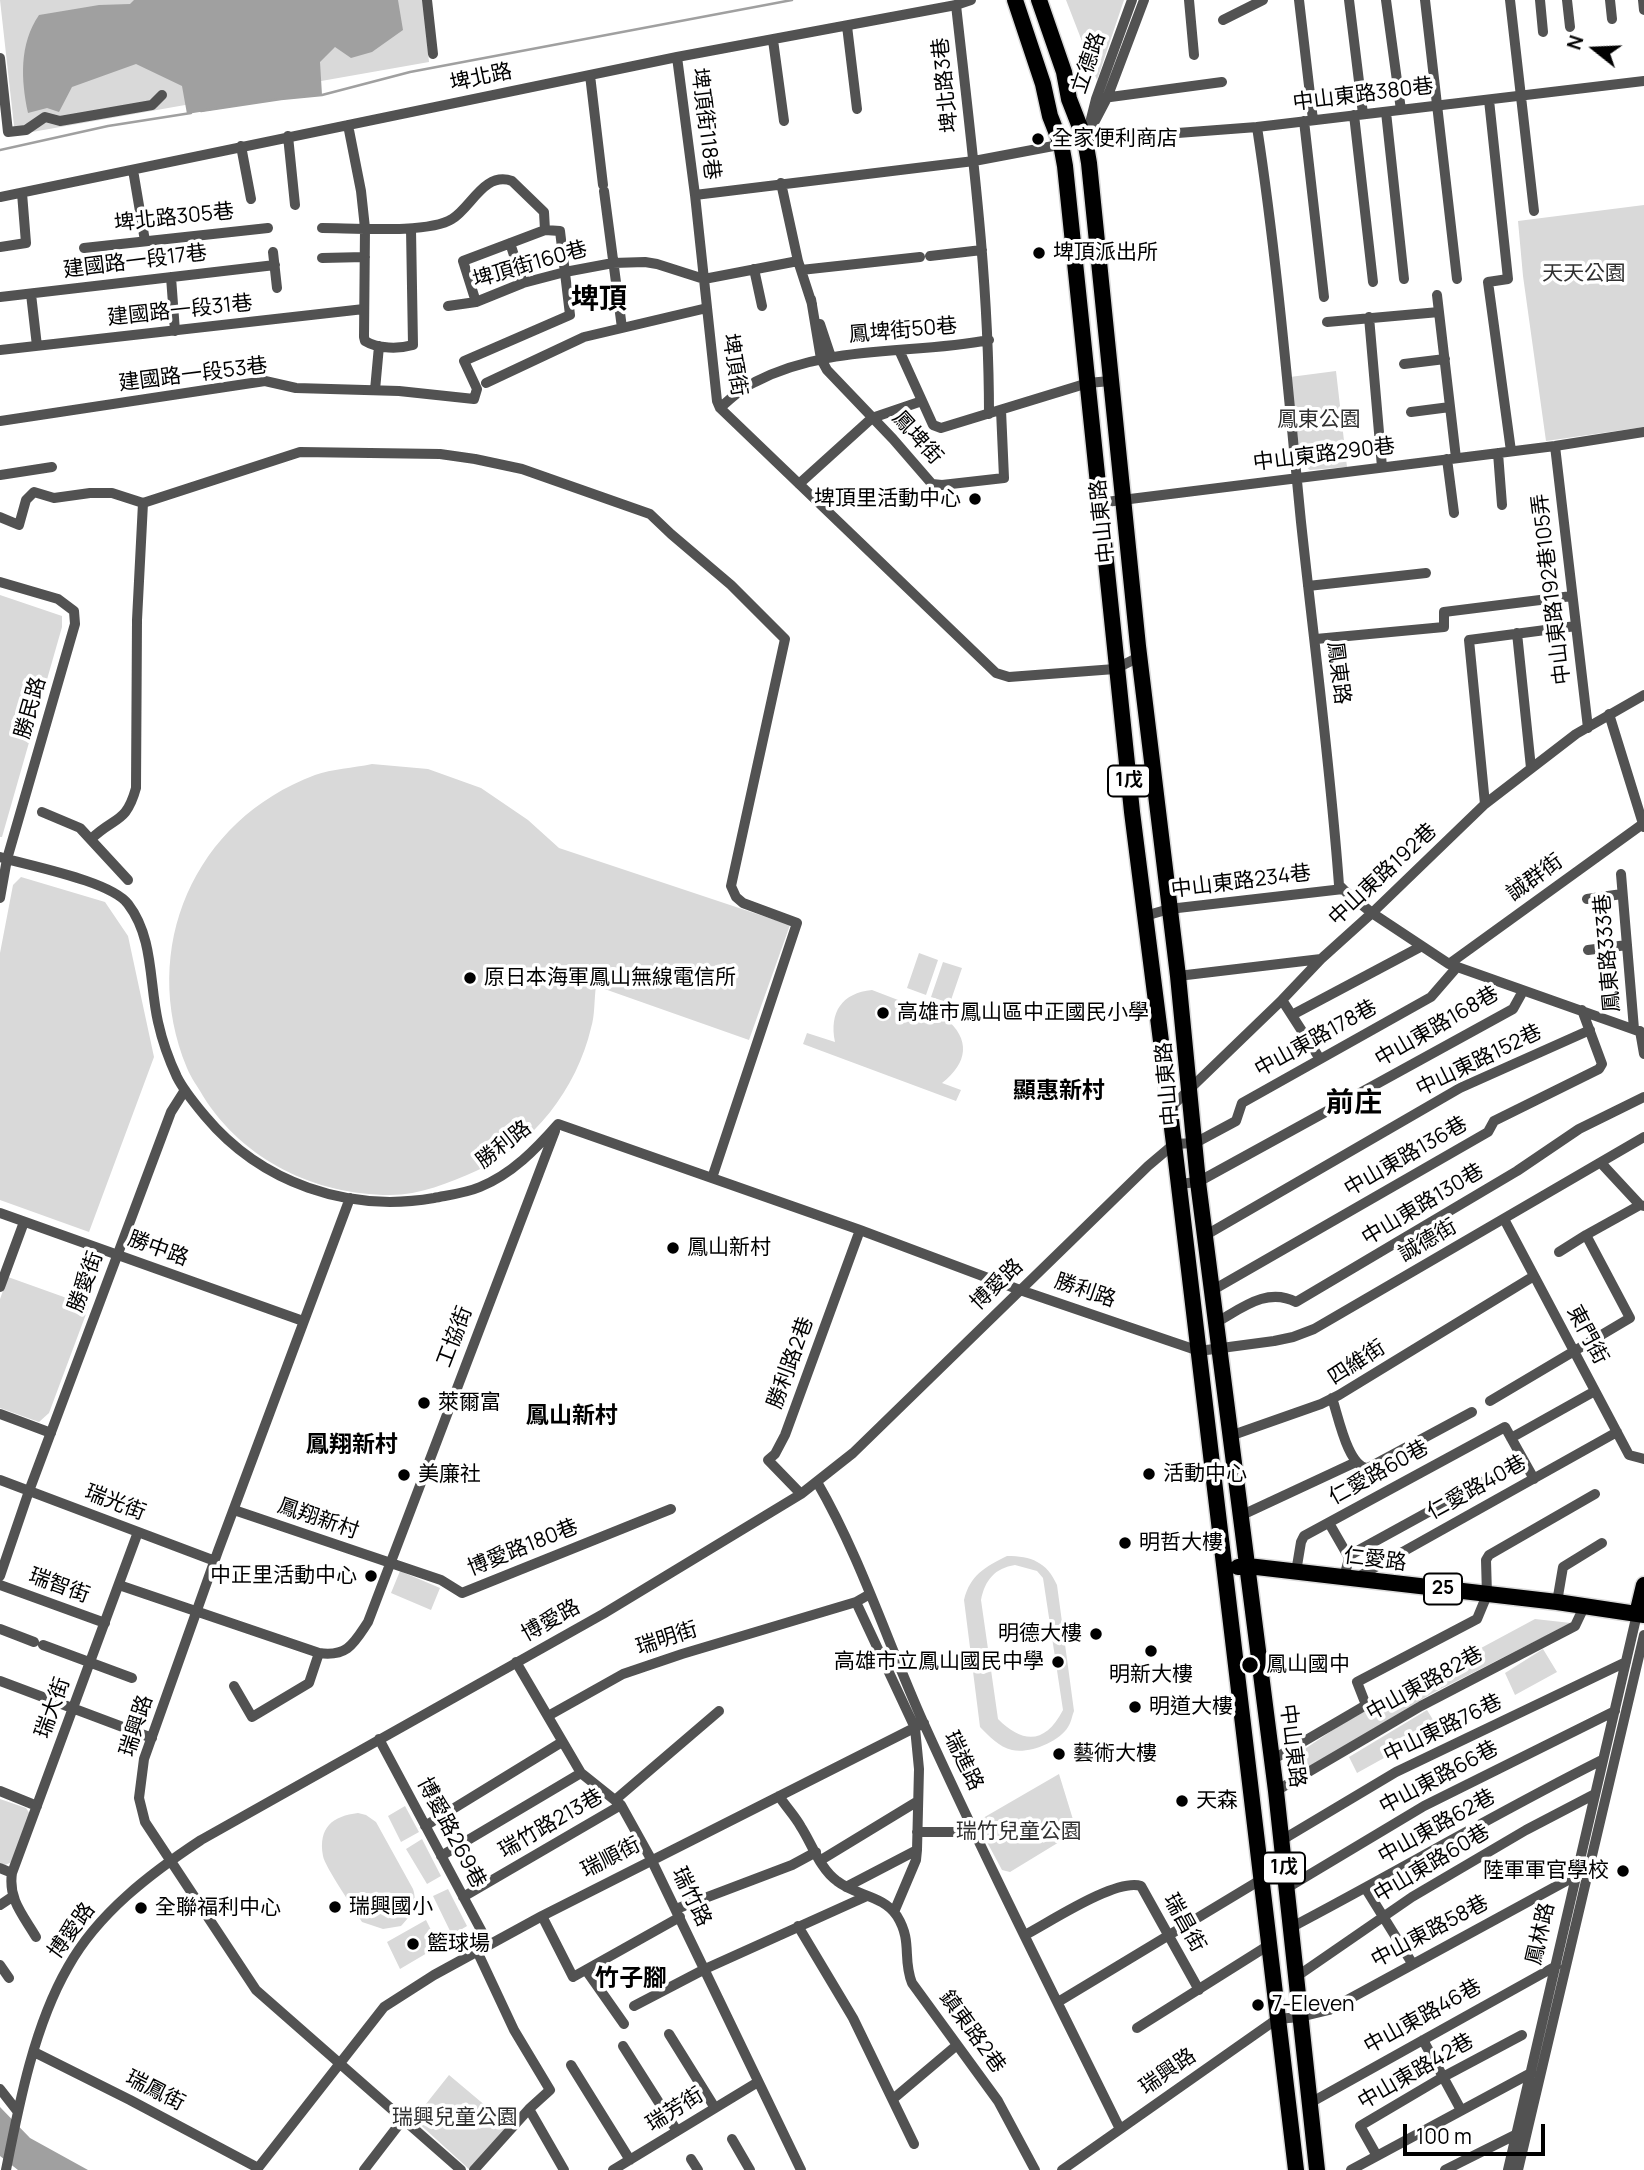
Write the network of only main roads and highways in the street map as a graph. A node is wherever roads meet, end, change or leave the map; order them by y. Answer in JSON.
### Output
{"nodes":[{"id":1,"x":1015,"y":0,"type":"edge"},
{"id":2,"x":1039,"y":0,"type":"edge"},
{"id":3,"x":1248,"y":1566,"type":"junction"},
{"id":4,"x":1225,"y":1568,"type":"junction"},
{"id":5,"x":1644,"y":1585,"type":"edge"},
{"id":6,"x":1641,"y":1615,"type":"edge"},
{"id":7,"x":1296,"y":2170,"type":"edge"},
{"id":8,"x":1317,"y":2170,"type":"edge"}],
"edges":[{"from":1,"to":4,"type":"main road","name":"中山東路","number":"1戊"},
{"from":2,"to":3,"type":"main road","name":"中山東路","number":"1戊"},
{"from":3,"to":4,"type":"main road","name":"仁愛路","number":"25"},
{"from":3,"to":6,"type":"main road","name":"仁愛路","number":"25"},
{"from":3,"to":8,"type":"main road","name":"中山東路","number":"1戊"},
{"from":4,"to":7,"type":"main road","name":"中山東路","number":"1戊"},
{"from":5,"to":6,"type":"main road","name":"鳳林路"}]}
